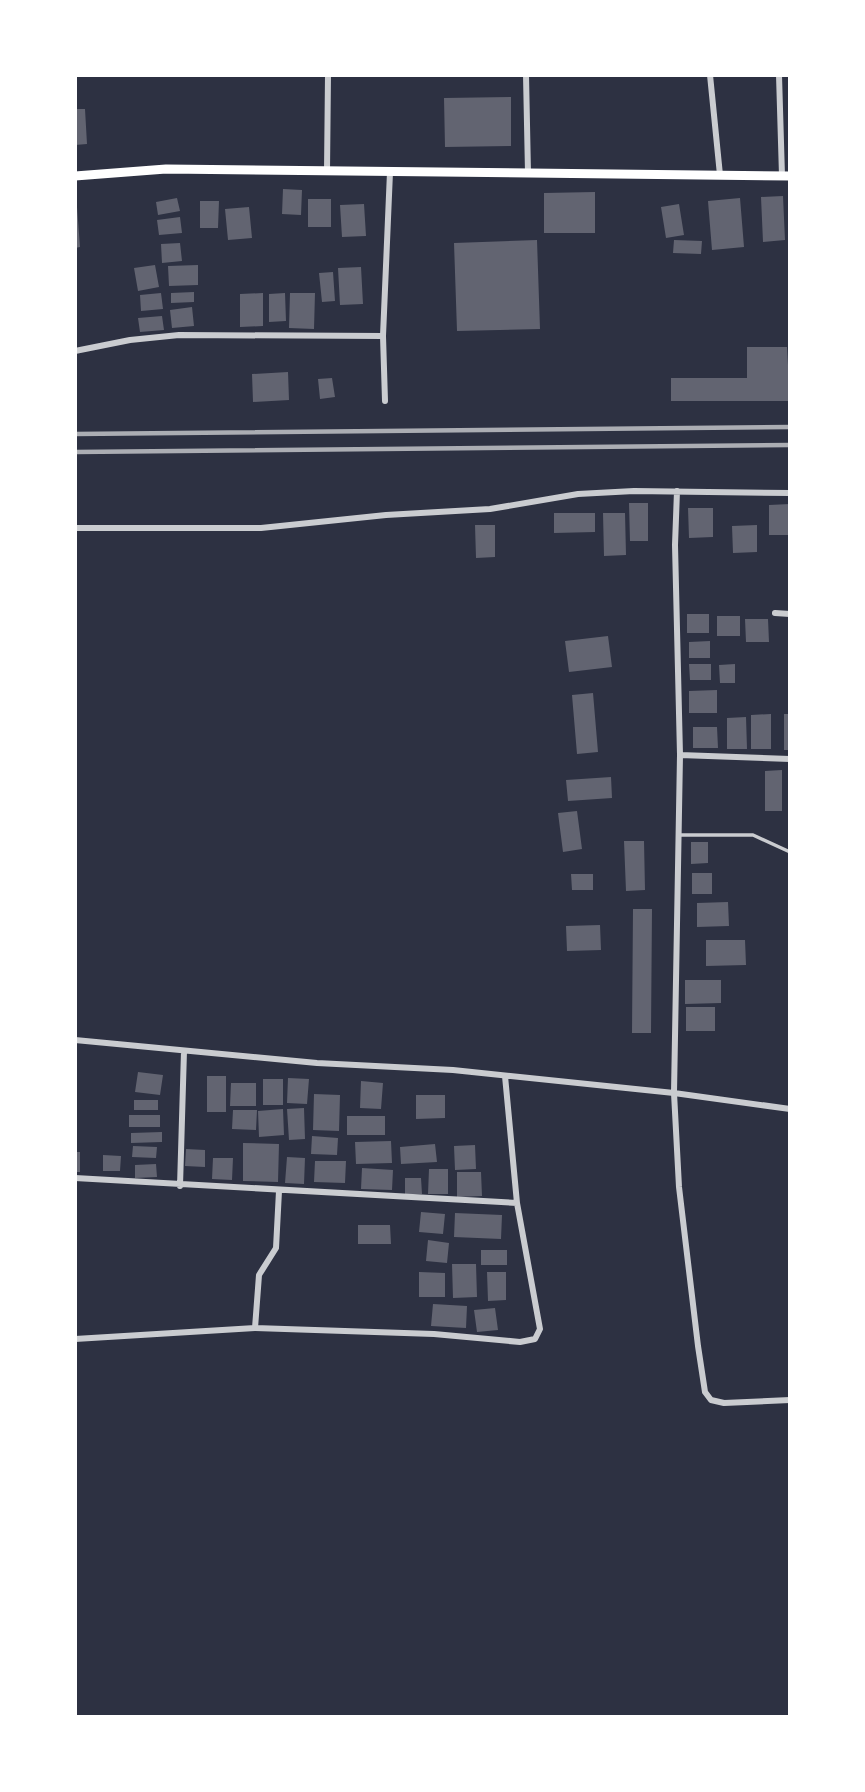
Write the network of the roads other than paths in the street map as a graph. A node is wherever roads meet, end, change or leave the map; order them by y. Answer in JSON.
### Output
{"nodes":[{"id":1,"x":327,"y":75,"type":"edge"},
{"id":2,"x":526,"y":75,"type":"edge"},
{"id":3,"x":710,"y":75,"type":"edge"},
{"id":4,"x":779,"y":75,"type":"edge"},
{"id":5,"x":327,"y":171,"type":"junction"},
{"id":6,"x":390,"y":172,"type":"junction"},
{"id":7,"x":528,"y":173,"type":"junction"},
{"id":8,"x":720,"y":175,"type":"junction"},
{"id":9,"x":75,"y":176,"type":"edge"},
{"id":10,"x":786,"y":176,"type":"edge"},
{"id":11,"x":383,"y":336,"type":"junction"},
{"id":12,"x":75,"y":351,"type":"edge"},
{"id":13,"x":385,"y":401,"type":"dead end"},
{"id":14,"x":677,"y":492,"type":"junction"},
{"id":15,"x":790,"y":493,"type":"edge"},
{"id":16,"x":75,"y":528,"type":"edge"},
{"id":17,"x":775,"y":613,"type":"dead end"},
{"id":18,"x":790,"y":614,"type":"edge"},
{"id":19,"x":680,"y":755,"type":"junction"},
{"id":20,"x":790,"y":759,"type":"edge"},
{"id":21,"x":679,"y":835,"type":"junction"},
{"id":22,"x":790,"y":852,"type":"edge"},
{"id":23,"x":75,"y":1040,"type":"edge"},
{"id":24,"x":184,"y":1051,"type":"junction"},
{"id":25,"x":505,"y":1076,"type":"junction"},
{"id":26,"x":674,"y":1093,"type":"junction"},
{"id":27,"x":790,"y":1109,"type":"edge"},
{"id":28,"x":75,"y":1178,"type":"edge"},
{"id":29,"x":180,"y":1186,"type":"junction"},
{"id":30,"x":279,"y":1191,"type":"junction"},
{"id":31,"x":517,"y":1203,"type":"junction"},
{"id":32,"x":255,"y":1328,"type":"junction"},
{"id":33,"x":75,"y":1339,"type":"edge"},
{"id":34,"x":790,"y":1401,"type":"edge"}],
"edges":[{"from":1,"to":5,"type":"street"},
{"from":2,"to":7,"type":"street"},
{"from":3,"to":8,"type":"street"},
{"from":4,"to":10,"type":"street"},
{"from":5,"to":6,"type":"main road"},
{"from":5,"to":9,"type":"main road"},
{"from":6,"to":7,"type":"main road"},
{"from":6,"to":11,"type":"street"},
{"from":7,"to":8,"type":"main road"},
{"from":8,"to":10,"type":"main road"},
{"from":11,"to":12,"type":"street"},
{"from":11,"to":13,"type":"street"},
{"from":14,"to":15,"type":"street"},
{"from":14,"to":16,"type":"street"},
{"from":14,"to":19,"type":"street"},
{"from":17,"to":18,"type":"street"},
{"from":19,"to":20,"type":"street"},
{"from":19,"to":21,"type":"street"},
{"from":21,"to":22,"type":"lane"},
{"from":21,"to":26,"type":"street"},
{"from":23,"to":24,"type":"street"},
{"from":24,"to":25,"type":"street"},
{"from":24,"to":29,"type":"street"},
{"from":25,"to":26,"type":"street"},
{"from":25,"to":31,"type":"street"},
{"from":26,"to":27,"type":"street"},
{"from":26,"to":34,"type":"street"},
{"from":28,"to":29,"type":"street"},
{"from":29,"to":30,"type":"street"},
{"from":30,"to":31,"type":"street"},
{"from":30,"to":32,"type":"street"},
{"from":31,"to":32,"type":"street"},
{"from":32,"to":33,"type":"street"}]}
